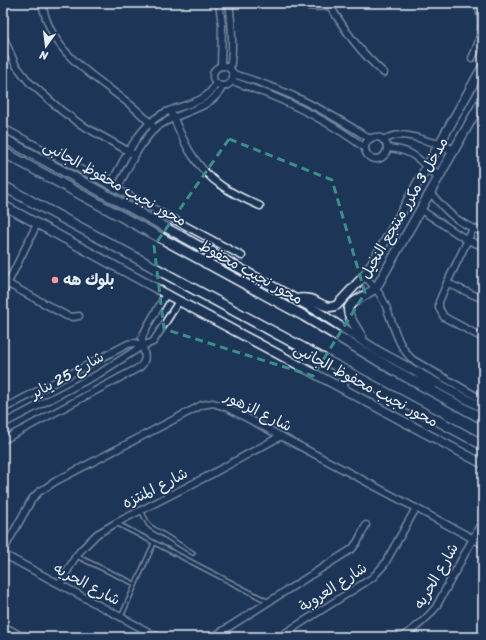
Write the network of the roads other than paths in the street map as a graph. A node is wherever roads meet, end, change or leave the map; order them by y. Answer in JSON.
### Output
{"nodes":[{"id":1,"x":42,"y":3,"type":"edge"},
{"id":2,"x":219,"y":3,"type":"edge"},
{"id":3,"x":229,"y":3,"type":"edge"},
{"id":4,"x":291,"y":3,"type":"edge"},
{"id":5,"x":337,"y":3,"type":"edge"},
{"id":6,"x":479,"y":5,"type":"edge"},
{"id":7,"x":330,"y":6,"type":"junction"},
{"id":8,"x":3,"y":36,"type":"edge"},
{"id":9,"x":472,"y":58,"type":"dead end"},
{"id":10,"x":221,"y":66,"type":"junction"},
{"id":11,"x":483,"y":66,"type":"edge"},
{"id":12,"x":231,"y":72,"type":"junction"},
{"id":13,"x":384,"y":72,"type":"dead end"},
{"id":14,"x":232,"y":81,"type":"junction"},
{"id":15,"x":216,"y":83,"type":"junction"},
{"id":16,"x":223,"y":86,"type":"junction"},
{"id":17,"x":483,"y":99,"type":"edge"},
{"id":18,"x":170,"y":110,"type":"junction"},
{"id":19,"x":173,"y":117,"type":"junction"},
{"id":20,"x":3,"y":122,"type":"edge"},
{"id":21,"x":150,"y":122,"type":"junction"},
{"id":22,"x":3,"y":128,"type":"edge"},
{"id":23,"x":155,"y":129,"type":"junction"},
{"id":24,"x":14,"y":133,"type":"junction"},
{"id":25,"x":3,"y":138,"type":"edge"},
{"id":26,"x":370,"y":139,"type":"junction"},
{"id":27,"x":383,"y":140,"type":"junction"},
{"id":28,"x":440,"y":144,"type":"junction"},
{"id":29,"x":365,"y":148,"type":"junction"},
{"id":30,"x":387,"y":148,"type":"junction"},
{"id":31,"x":129,"y":151,"type":"junction"},
{"id":32,"x":454,"y":151,"type":"junction"},
{"id":33,"x":3,"y":152,"type":"edge"},
{"id":34,"x":136,"y":155,"type":"junction"},
{"id":35,"x":426,"y":167,"type":"junction"},
{"id":36,"x":440,"y":176,"type":"junction"},
{"id":37,"x":110,"y":185,"type":"junction"},
{"id":38,"x":3,"y":186,"type":"edge"},
{"id":39,"x":117,"y":189,"type":"junction"},
{"id":40,"x":431,"y":193,"type":"junction"},
{"id":41,"x":3,"y":205,"type":"edge"},
{"id":42,"x":260,"y":206,"type":"dead end"},
{"id":43,"x":421,"y":210,"type":"junction"},
{"id":44,"x":37,"y":224,"type":"junction"},
{"id":45,"x":473,"y":229,"type":"junction"},
{"id":46,"x":483,"y":232,"type":"edge"},
{"id":47,"x":468,"y":240,"type":"junction"},
{"id":48,"x":483,"y":246,"type":"edge"},
{"id":49,"x":212,"y":252,"type":"junction"},
{"id":50,"x":242,"y":256,"type":"dead end"},
{"id":51,"x":206,"y":263,"type":"junction"},
{"id":52,"x":364,"y":276,"type":"junction"},
{"id":53,"x":5,"y":283,"type":"edge"},
{"id":54,"x":447,"y":283,"type":"junction"},
{"id":55,"x":376,"y":288,"type":"junction"},
{"id":56,"x":3,"y":293,"type":"edge"},
{"id":57,"x":166,"y":294,"type":"junction"},
{"id":58,"x":296,"y":299,"type":"junction"},
{"id":59,"x":483,"y":299,"type":"edge"},
{"id":60,"x":178,"y":301,"type":"junction"},
{"id":61,"x":79,"y":316,"type":"dead end"},
{"id":62,"x":483,"y":338,"type":"edge"},
{"id":63,"x":366,"y":343,"type":"junction"},
{"id":64,"x":142,"y":346,"type":"junction"},
{"id":65,"x":348,"y":372,"type":"junction"},
{"id":66,"x":420,"y":374,"type":"junction"},
{"id":67,"x":341,"y":387,"type":"junction"},
{"id":68,"x":433,"y":391,"type":"junction"},
{"id":69,"x":32,"y":393,"type":"junction"},
{"id":70,"x":483,"y":400,"type":"edge"},
{"id":71,"x":39,"y":405,"type":"junction"},
{"id":72,"x":483,"y":408,"type":"edge"},
{"id":73,"x":3,"y":409,"type":"edge"},
{"id":74,"x":483,"y":419,"type":"edge"},
{"id":75,"x":3,"y":424,"type":"edge"},
{"id":76,"x":281,"y":436,"type":"junction"},
{"id":77,"x":3,"y":440,"type":"edge"},
{"id":78,"x":483,"y":445,"type":"edge"},
{"id":79,"x":483,"y":464,"type":"edge"},
{"id":80,"x":416,"y":508,"type":"junction"},
{"id":81,"x":141,"y":510,"type":"junction"},
{"id":82,"x":483,"y":520,"type":"edge"},
{"id":83,"x":116,"y":523,"type":"junction"},
{"id":84,"x":366,"y":525,"type":"dead end"},
{"id":85,"x":473,"y":538,"type":"junction"},
{"id":86,"x":154,"y":543,"type":"junction"},
{"id":87,"x":483,"y":544,"type":"edge"},
{"id":88,"x":3,"y":552,"type":"edge"},
{"id":89,"x":193,"y":553,"type":"dead end"},
{"id":90,"x":76,"y":556,"type":"junction"},
{"id":91,"x":60,"y":584,"type":"junction"},
{"id":92,"x":135,"y":584,"type":"junction"},
{"id":93,"x":269,"y":602,"type":"junction"},
{"id":94,"x":121,"y":617,"type":"junction"},
{"id":95,"x":3,"y":626,"type":"edge"},
{"id":96,"x":23,"y":637,"type":"edge"},
{"id":97,"x":158,"y":637,"type":"edge"},
{"id":98,"x":213,"y":637,"type":"edge"},
{"id":99,"x":279,"y":637,"type":"edge"},
{"id":100,"x":402,"y":637,"type":"edge"}],
"edges":[{"from":1,"to":21,"type":"street"},
{"from":2,"to":10,"type":"street"},
{"from":3,"to":12,"type":"street"},
{"from":4,"to":7,"type":"street"},
{"from":5,"to":7,"type":"street"},
{"from":6,"to":9,"type":"street"},
{"from":7,"to":13,"type":"street"},
{"from":8,"to":31,"type":"street"},
{"from":10,"to":12,"type":"street"},
{"from":10,"to":15,"type":"street"},
{"from":11,"to":28,"type":"street"},
{"from":12,"to":14,"type":"street"},
{"from":12,"to":26,"type":"street"},
{"from":14,"to":16,"type":"street"},
{"from":14,"to":29,"type":"street"},
{"from":15,"to":16,"type":"street"},
{"from":15,"to":18,"type":"street"},
{"from":16,"to":19,"type":"street"},
{"from":17,"to":32,"type":"street","name":"مدخل 3 مكرر منتجع النخيل"},
{"from":18,"to":19,"type":"street"},
{"from":18,"to":21,"type":"street"},
{"from":19,"to":23,"type":"street"},
{"from":19,"to":42,"type":"street"},
{"from":20,"to":24,"type":"street"},
{"from":21,"to":23,"type":"street"},
{"from":21,"to":31,"type":"street"},
{"from":22,"to":24,"type":"street"},
{"from":23,"to":34,"type":"street"},
{"from":24,"to":37,"type":"street"},
{"from":25,"to":49,"type":"street","name":"محور نجيب محفوظ الجانبى"},
{"from":26,"to":27,"type":"street"},
{"from":26,"to":29,"type":"street"},
{"from":27,"to":28,"type":"street"},
{"from":27,"to":30,"type":"street"},
{"from":28,"to":32,"type":"street"},
{"from":28,"to":35,"type":"street"},
{"from":29,"to":30,"type":"street"},
{"from":30,"to":35,"type":"street"},
{"from":31,"to":34,"type":"street"},
{"from":31,"to":37,"type":"street"},
{"from":32,"to":36,"type":"street","name":"مدخل 3 مكرر منتجع النخيل"},
{"from":33,"to":51,"type":"main road","name":"محور نجيب محفوظ"},
{"from":34,"to":39,"type":"street"},
{"from":35,"to":36,"type":"street"},
{"from":35,"to":52,"type":"street"},
{"from":36,"to":40,"type":"street","name":"مدخل 3 مكرر منتجع النخيل"},
{"from":37,"to":39,"type":"street"},
{"from":38,"to":65,"type":"main road"},
{"from":39,"to":50,"type":"street"},
{"from":40,"to":43,"type":"street","name":"مدخل 3 مكرر منتجع النخيل"},
{"from":40,"to":45,"type":"street"},
{"from":41,"to":44,"type":"street","name":"محور نجيب محفوظ الجانبى"},
{"from":43,"to":47,"type":"street"},
{"from":43,"to":55,"type":"street","name":"مدخل 3 مكرر منتجع النخيل"},
{"from":44,"to":53,"type":"street"},
{"from":44,"to":57,"type":"street","name":"محور نجيب محفوظ الجانبى"},
{"from":45,"to":46,"type":"street"},
{"from":45,"to":47,"type":"street"},
{"from":47,"to":48,"type":"street"},
{"from":47,"to":54,"type":"street"},
{"from":49,"to":51,"type":"main road"},
{"from":49,"to":58,"type":"street","name":"محور نجيب محفوظ الجانبى"},
{"from":51,"to":68,"type":"main road","name":"محور نجيب محفوظ"},
{"from":52,"to":55,"type":"street"},
{"from":52,"to":58,"type":"street"},
{"from":53,"to":56,"type":"street"},
{"from":53,"to":61,"type":"street"},
{"from":54,"to":59,"type":"street"},
{"from":54,"to":62,"type":"street"},
{"from":55,"to":63,"type":"street","name":"مدخل 3 مكرر منتجع النخيل"},
{"from":55,"to":70,"type":"street"},
{"from":57,"to":60,"type":"street","name":"محور نجيب محفوظ الجانبى"},
{"from":57,"to":64,"type":"street"},
{"from":58,"to":63,"type":"street","name":"محور نجيب محفوظ الجانبى"},
{"from":60,"to":64,"type":"street","name":"شارع 25 يناير"},
{"from":60,"to":67,"type":"street","name":"محور نجيب محفوظ الجانبى"},
{"from":63,"to":66,"type":"street","name":"محور نجيب محفوظ الجانبى"},
{"from":64,"to":69,"type":"street"},
{"from":64,"to":71,"type":"street","name":"شارع 25 يناير"},
{"from":64,"to":77,"type":"street"},
{"from":65,"to":67,"type":"main road"},
{"from":65,"to":78,"type":"main road"},
{"from":66,"to":68,"type":"main road"},
{"from":66,"to":72,"type":"street","name":"محور نجيب محفوظ الجانبى"},
{"from":67,"to":79,"type":"street","name":"محور نجيب محفوظ الجانبى"},
{"from":68,"to":74,"type":"main road","name":"محور نجيب محفوظ"},
{"from":69,"to":71,"type":"street"},
{"from":69,"to":73,"type":"street"},
{"from":71,"to":75,"type":"street","name":"شارع 25 يناير"},
{"from":76,"to":80,"type":"street","name":"شارع الزهور"},
{"from":76,"to":81,"type":"street","name":"شارع المنتزه"},
{"from":76,"to":88,"type":"street","name":"شارع الزهور"},
{"from":80,"to":85,"type":"street","name":"شارع الزهور"},
{"from":80,"to":99,"type":"street","name":"شارع العروبة"},
{"from":81,"to":83,"type":"street","name":"شارع المنتزه"},
{"from":81,"to":89,"type":"lane"},
{"from":82,"to":85,"type":"street","name":"شارع الحريه"},
{"from":83,"to":86,"type":"lane"},
{"from":83,"to":90,"type":"street","name":"شارع المنتزه"},
{"from":84,"to":93,"type":"street"},
{"from":85,"to":87,"type":"street","name":"شارع الزهور"},
{"from":85,"to":100,"type":"street","name":"شارع الحريه"},
{"from":86,"to":92,"type":"lane"},
{"from":86,"to":93,"type":"lane"},
{"from":88,"to":91,"type":"street","name":"شارع الحريه"},
{"from":90,"to":91,"type":"street","name":"شارع المنتزه"},
{"from":90,"to":92,"type":"lane"},
{"from":91,"to":94,"type":"street","name":"شارع الحريه"},
{"from":92,"to":94,"type":"lane"},
{"from":93,"to":98,"type":"street"},
{"from":94,"to":97,"type":"street","name":"شارع الحريه"},
{"from":95,"to":96,"type":"street"}]}
